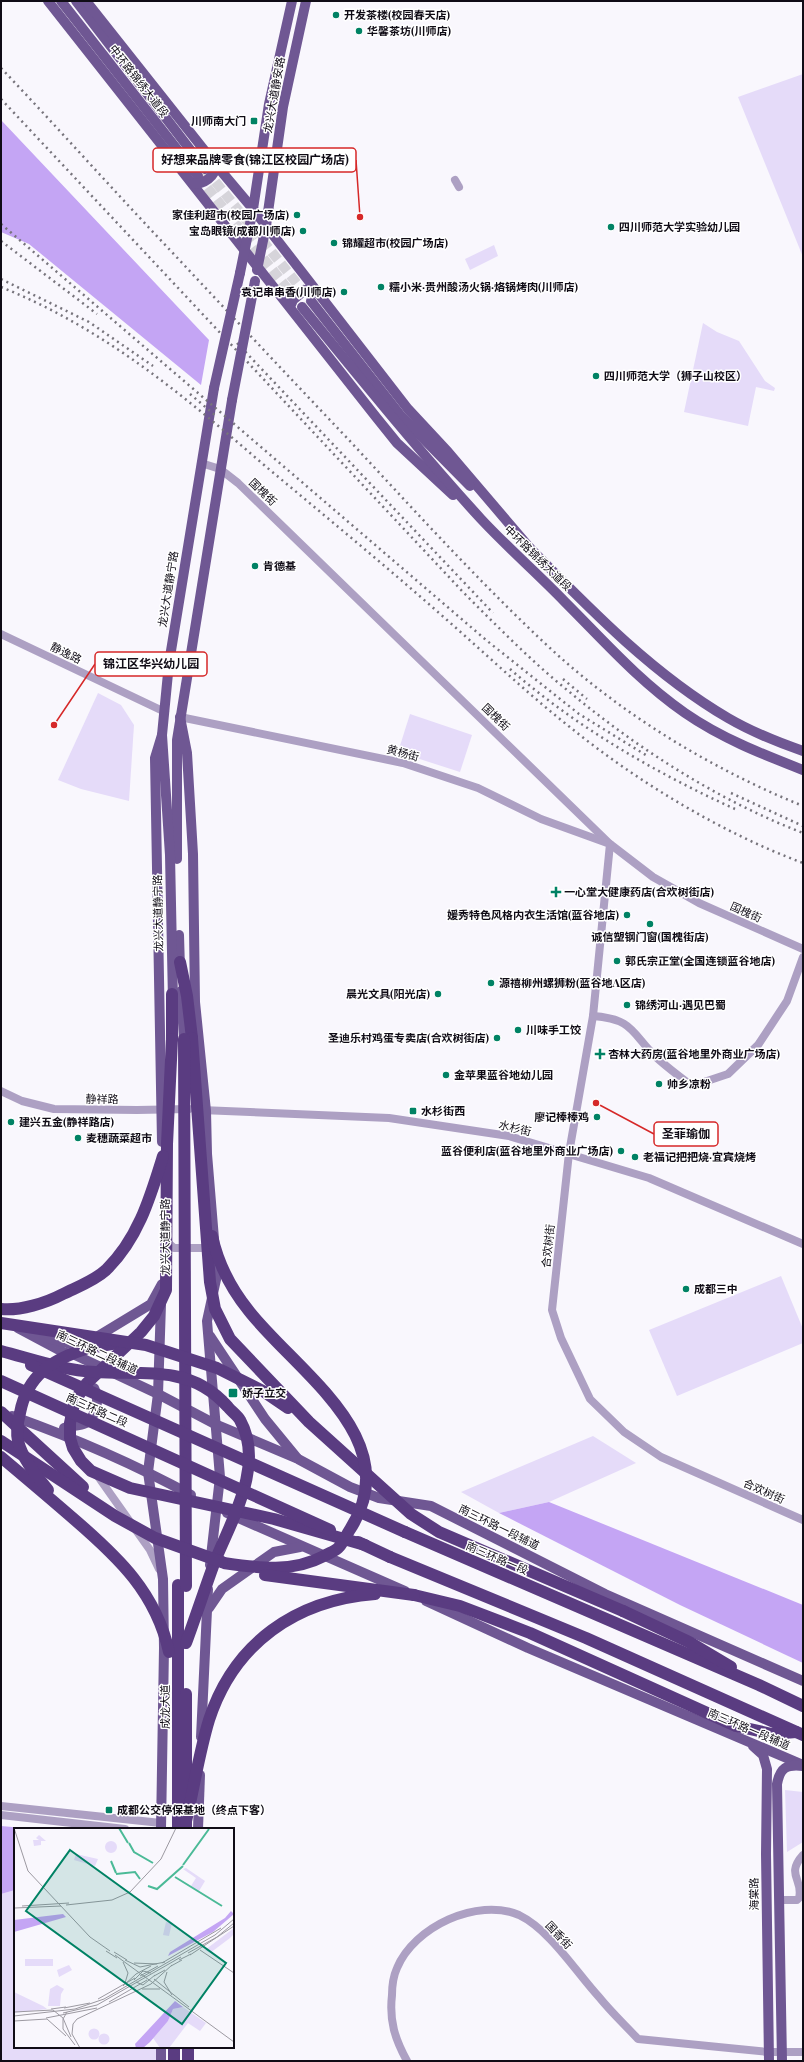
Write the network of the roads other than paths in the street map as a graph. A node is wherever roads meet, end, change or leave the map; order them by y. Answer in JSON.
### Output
{"nodes":[{"id":1,"x":48,"y":1,"type":"edge"},
{"id":2,"x":61,"y":1,"type":"edge"},
{"id":3,"x":76,"y":1,"type":"edge"},
{"id":4,"x":86,"y":1,"type":"edge"},
{"id":5,"x":292,"y":1,"type":"edge"},
{"id":6,"x":306,"y":1,"type":"edge"},
{"id":7,"x":216,"y":165,"type":"junction"},
{"id":8,"x":199,"y":176,"type":"junction"},
{"id":9,"x":253,"y":209,"type":"junction"},
{"id":10,"x":266,"y":226,"type":"junction"},
{"id":11,"x":244,"y":249,"type":"junction"},
{"id":12,"x":257,"y":266,"type":"junction"},
{"id":13,"x":316,"y":292,"type":"junction"},
{"id":14,"x":290,"y":307,"type":"junction"},
{"id":15,"x":201,"y":463,"type":"junction"},
{"id":16,"x":220,"y":469,"type":"junction"},
{"id":17,"x":482,"y":520,"type":"junction"},
{"id":18,"x":529,"y":547,"type":"junction"},
{"id":19,"x":1,"y":634,"type":"edge"},
{"id":20,"x":165,"y":712,"type":"junction"},
{"id":21,"x":180,"y":717,"type":"junction"},
{"id":22,"x":162,"y":735,"type":"junction"},
{"id":23,"x":803,"y":751,"type":"edge"},
{"id":24,"x":803,"y":770,"type":"edge"},
{"id":25,"x":610,"y":844,"type":"junction"},
{"id":26,"x":803,"y":949,"type":"edge"},
{"id":27,"x":803,"y":958,"type":"edge"},
{"id":28,"x":180,"y":962,"type":"joint"},
{"id":29,"x":172,"y":994,"type":"joint"},
{"id":30,"x":593,"y":1016,"type":"junction"},
{"id":31,"x":181,"y":1039,"type":"junction"},
{"id":32,"x":1,"y":1091,"type":"edge"},
{"id":33,"x":162,"y":1109,"type":"junction"},
{"id":34,"x":206,"y":1111,"type":"junction"},
{"id":35,"x":167,"y":1144,"type":"junction"},
{"id":36,"x":569,"y":1153,"type":"junction"},
{"id":37,"x":205,"y":1208,"type":"junction"},
{"id":38,"x":160,"y":1230,"type":"junction"},
{"id":39,"x":803,"y":1244,"type":"edge"},
{"id":40,"x":216,"y":1248,"type":"junction"},
{"id":41,"x":162,"y":1284,"type":"junction"},
{"id":42,"x":1,"y":1309,"type":"edge"},
{"id":43,"x":1,"y":1322,"type":"edge"},
{"id":44,"x":207,"y":1322,"type":"junction"},
{"id":45,"x":29,"y":1333,"type":"junction"},
{"id":46,"x":125,"y":1342,"type":"junction"},
{"id":47,"x":1,"y":1351,"type":"edge"},
{"id":48,"x":63,"y":1352,"type":"junction"},
{"id":49,"x":1,"y":1381,"type":"edge"},
{"id":50,"x":158,"y":1394,"type":"junction"},
{"id":51,"x":182,"y":1407,"type":"joint"},
{"id":52,"x":1,"y":1412,"type":"edge"},
{"id":53,"x":309,"y":1422,"type":"junction"},
{"id":54,"x":215,"y":1424,"type":"junction"},
{"id":55,"x":52,"y":1430,"type":"junction"},
{"id":56,"x":182,"y":1432,"type":"joint"},
{"id":57,"x":69,"y":1438,"type":"junction"},
{"id":58,"x":1,"y":1441,"type":"edge"},
{"id":59,"x":1,"y":1457,"type":"edge"},
{"id":60,"x":298,"y":1459,"type":"junction"},
{"id":61,"x":148,"y":1472,"type":"junction"},
{"id":62,"x":216,"y":1508,"type":"junction"},
{"id":63,"x":65,"y":1511,"type":"junction"},
{"id":64,"x":115,"y":1516,"type":"junction"},
{"id":65,"x":803,"y":1520,"type":"edge"},
{"id":66,"x":365,"y":1545,"type":"junction"},
{"id":67,"x":300,"y":1546,"type":"junction"},
{"id":68,"x":224,"y":1563,"type":"junction"},
{"id":69,"x":163,"y":1579,"type":"junction"},
{"id":70,"x":182,"y":1585,"type":"junction"},
{"id":71,"x":414,"y":1595,"type":"junction"},
{"id":72,"x":206,"y":1613,"type":"junction"},
{"id":73,"x":186,"y":1644,"type":"junction"},
{"id":74,"x":803,"y":1681,"type":"edge"},
{"id":75,"x":759,"y":1685,"type":"junction"},
{"id":76,"x":803,"y":1706,"type":"edge"},
{"id":77,"x":800,"y":1733,"type":"edge"},
{"id":78,"x":741,"y":1738,"type":"junction"},
{"id":79,"x":803,"y":1766,"type":"edge"},
{"id":80,"x":1,"y":1806,"type":"edge"},
{"id":81,"x":1,"y":1815,"type":"edge"},
{"id":82,"x":161,"y":1826,"type":"edge"},
{"id":83,"x":182,"y":1826,"type":"edge"},
{"id":84,"x":117,"y":1828,"type":"edge"},
{"id":85,"x":198,"y":1828,"type":"edge"},
{"id":86,"x":803,"y":1855,"type":"edge"},
{"id":87,"x":779,"y":1900,"type":"junction"},
{"id":88,"x":162,"y":2048,"type":"edge"},
{"id":89,"x":174,"y":2048,"type":"edge"},
{"id":90,"x":188,"y":2048,"type":"edge"},
{"id":91,"x":803,"y":2052,"type":"edge"},
{"id":92,"x":768,"y":2056,"type":"edge"},
{"id":93,"x":782,"y":2056,"type":"edge"},
{"id":94,"x":162,"y":2061,"type":"edge"},
{"id":95,"x":174,"y":2061,"type":"edge"},
{"id":96,"x":188,"y":2061,"type":"edge"},
{"id":97,"x":407,"y":2061,"type":"edge"}],
"edges":[{"from":1,"to":8,"type":"main road"},
{"from":2,"to":8,"type":"main road","name":"中环路锦绣大道段"},
{"from":3,"to":8,"type":"main road","name":"中环路锦绣大道段"},
{"from":4,"to":7,"type":"main road"},
{"from":5,"to":9,"type":"main road","name":"龙兴大道静安路"},
{"from":6,"to":10,"type":"main road","name":"龙兴大道静安路"},
{"from":7,"to":8,"type":"main road"},
{"from":7,"to":9,"type":"main road"},
{"from":8,"to":11,"type":"main road"},
{"from":9,"to":10,"type":"main road"},
{"from":9,"to":11,"type":"main road","name":"龙兴大道静安路"},
{"from":10,"to":12,"type":"main road","name":"龙兴大道静安路"},
{"from":10,"to":13,"type":"main road"},
{"from":11,"to":12,"type":"main road"},
{"from":11,"to":15,"type":"main road","name":"龙兴大道静宁路","bridge":true},
{"from":12,"to":14,"type":"main road"},
{"from":12,"to":16,"type":"main road","name":"龙兴大道静宁路","bridge":true},
{"from":13,"to":14,"type":"main road"},
{"from":13,"to":18,"type":"main road"},
{"from":14,"to":17,"type":"main road"},
{"from":15,"to":16,"type":"street","name":"国槐街"},
{"from":15,"to":20,"type":"main road","name":"龙兴大道静宁路"},
{"from":16,"to":21,"type":"main road","name":"龙兴大道静宁路"},
{"from":16,"to":25,"type":"street","name":"国槐街"},
{"from":17,"to":18,"type":"main road","name":"中环路锦绣大道段"},
{"from":17,"to":24,"type":"main road","name":"中环路锦绣大道段"},
{"from":18,"to":23,"type":"main road","name":"中环路锦绣大道段"},
{"from":19,"to":20,"type":"street","name":"静逸路"},
{"from":20,"to":22,"type":"main road","name":"龙兴大道静宁路"},
{"from":21,"to":25,"type":"street","name":"黄杨街"},
{"from":21,"to":28,"type":"main road","name":"龙兴大道静宁路"},
{"from":21,"to":34,"type":"main road"},
{"from":22,"to":29,"type":"main road","name":"龙兴大道静宁路"},
{"from":22,"to":33,"type":"main road"},
{"from":25,"to":26,"type":"street","name":"国槐街"},
{"from":25,"to":30,"type":"street","name":"合欢树街"},
{"from":27,"to":30,"type":"street"},
{"from":28,"to":31,"type":"highway"},
{"from":29,"to":31,"type":"highway"},
{"from":30,"to":36,"type":"street","name":"合欢树街"},
{"from":31,"to":35,"type":"highway","bridge":true},
{"from":31,"to":37,"type":"highway","bridge":true},
{"from":31,"to":70,"type":"highway","name":"龙兴大道静宁路","bridge":true},
{"from":32,"to":33,"type":"street","name":"静祥路"},
{"from":33,"to":34,"type":"street","name":"静祥路"},
{"from":33,"to":38,"type":"main road"},
{"from":34,"to":36,"type":"street","name":"水杉街"},
{"from":34,"to":40,"type":"main road"},
{"from":35,"to":42,"type":"highway","bridge":true},
{"from":35,"to":66,"type":"highway","bridge":true},
{"from":36,"to":39,"type":"street","name":"水杉街"},
{"from":36,"to":65,"type":"street","name":"合欢树街"},
{"from":37,"to":53,"type":"highway","bridge":true},
{"from":37,"to":68,"type":"highway","bridge":true},
{"from":38,"to":40,"type":"street"},
{"from":38,"to":41,"type":"main road"},
{"from":40,"to":44,"type":"main road"},
{"from":41,"to":45,"type":"main road"},
{"from":41,"to":50,"type":"main road"},
{"from":43,"to":45,"type":"main road","name":"南三环路二段辅道"},
{"from":43,"to":46,"type":"highway","bridge":true},
{"from":44,"to":54,"type":"main road"},
{"from":44,"to":60,"type":"main road"},
{"from":45,"to":48,"type":"main road","name":"南三环路二段辅道"},
{"from":46,"to":53,"type":"highway","bridge":true},
{"from":46,"to":63,"type":"highway","bridge":true},
{"from":47,"to":56,"type":"highway","name":"南三环路二段","bridge":true},
{"from":47,"to":73,"type":"highway","bridge":true},
{"from":48,"to":50,"type":"main road","name":"南三环路二段辅道"},
{"from":48,"to":55,"type":"main road"},
{"from":49,"to":66,"type":"highway","name":"南三环路二段","bridge":true},
{"from":50,"to":51,"type":"main road","name":"南三环路二段辅道"},
{"from":50,"to":61,"type":"main road"},
{"from":51,"to":54,"type":"main road","name":"南三环路一段辅道"},
{"from":52,"to":55,"type":"main road"},
{"from":52,"to":64,"type":"highway","bridge":true},
{"from":53,"to":75,"type":"highway","bridge":true},
{"from":54,"to":60,"type":"main road","name":"南三环路一段辅道"},
{"from":54,"to":62,"type":"main road"},
{"from":55,"to":57,"type":"main road"},
{"from":56,"to":75,"type":"highway","name":"南三环路一段","bridge":true},
{"from":57,"to":61,"type":"main road"},
{"from":57,"to":69,"type":"street"},
{"from":58,"to":64,"type":"highway","bridge":true},
{"from":59,"to":63,"type":"highway","bridge":true},
{"from":60,"to":74,"type":"main road","name":"南三环路一段辅道"},
{"from":61,"to":62,"type":"main road","name":"南三环路一段辅道"},
{"from":61,"to":69,"type":"main road"},
{"from":62,"to":67,"type":"main road","name":"南三环路一段辅道"},
{"from":62,"to":72,"type":"main road"},
{"from":63,"to":83,"type":"highway","bridge":true},
{"from":64,"to":68,"type":"highway","bridge":true},
{"from":66,"to":77,"type":"highway","bridge":true},
{"from":67,"to":72,"type":"main road"},
{"from":67,"to":78,"type":"main road","name":"南三环路一段辅道"},
{"from":68,"to":71,"type":"highway","bridge":true},
{"from":69,"to":82,"type":"main road"},
{"from":70,"to":73,"type":"highway","name":"成龙大道","bridge":true},
{"from":70,"to":83,"type":"highway","name":"成龙大道"},
{"from":71,"to":77,"type":"highway"},
{"from":71,"to":83,"type":"highway","bridge":true},
{"from":72,"to":85,"type":"main road"},
{"from":73,"to":83,"type":"highway","name":"成龙大道","bridge":true},
{"from":75,"to":76,"type":"highway","name":"南三环路一段"},
{"from":78,"to":79,"type":"main road","name":"南三环路一段辅道"},
{"from":78,"to":92,"type":"main road","name":"海棠路"},
{"from":79,"to":87,"type":"main road"},
{"from":80,"to":82,"type":"street"},
{"from":81,"to":84,"type":"street"},
{"from":86,"to":87,"type":"street"},
{"from":87,"to":93,"type":"main road"},
{"from":88,"to":94,"type":"main road"},
{"from":89,"to":95,"type":"highway"},
{"from":90,"to":96,"type":"highway"},
{"from":91,"to":93,"type":"street","name":"国香街"},
{"from":92,"to":93,"type":"street","name":"国香街"},
{"from":92,"to":97,"type":"street","name":"国香街"}]}
